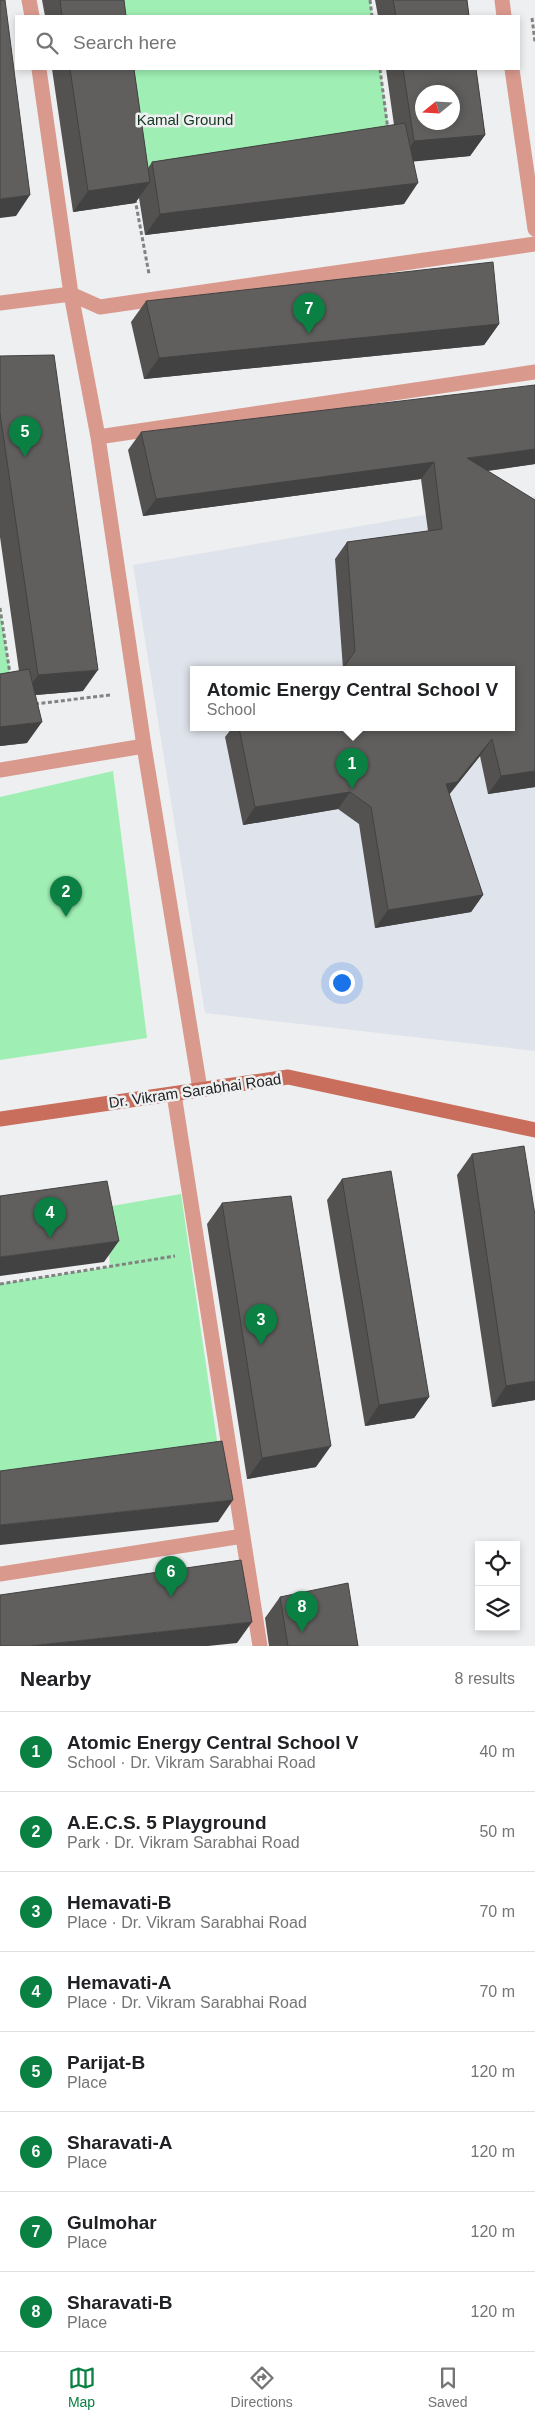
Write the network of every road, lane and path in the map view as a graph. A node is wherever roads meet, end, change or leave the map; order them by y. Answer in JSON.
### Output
{"nodes":[{"id":1,"x":30,"y":0,"type":"edge"},
{"id":2,"x":370,"y":0,"type":"edge"},
{"id":3,"x":502,"y":0,"type":"edge"},
{"id":4,"x":32,"y":15,"type":"edge"},
{"id":5,"x":372,"y":15,"type":"edge"},
{"id":6,"x":504,"y":15,"type":"edge"},
{"id":7,"x":531,"y":17,"type":"dead end"},
{"id":8,"x":535,"y":42,"type":"edge"},
{"id":9,"x":39,"y":70,"type":"edge"},
{"id":10,"x":380,"y":70,"type":"edge"},
{"id":11,"x":512,"y":70,"type":"edge"},
{"id":12,"x":390,"y":139,"type":"edge"},
{"id":13,"x":134,"y":189,"type":"edge"},
{"id":14,"x":535,"y":229,"type":"edge"},
{"id":15,"x":535,"y":244,"type":"edge"},
{"id":16,"x":71,"y":294,"type":"junction"},
{"id":17,"x":154,"y":299,"type":"junction"},
{"id":18,"x":0,"y":303,"type":"edge"},
{"id":19,"x":535,"y":372,"type":"edge"},
{"id":20,"x":98,"y":436,"type":"junction"},
{"id":21,"x":0,"y":608,"type":"edge"},
{"id":22,"x":10,"y":676,"type":"edge"},
{"id":23,"x":136,"y":692,"type":"junction"},
{"id":24,"x":34,"y":704,"type":"edge"},
{"id":25,"x":144,"y":746,"type":"junction"},
{"id":26,"x":0,"y":770,"type":"edge"},
{"id":27,"x":200,"y":1089,"type":"junction"},
{"id":28,"x":174,"y":1094,"type":"junction"},
{"id":29,"x":0,"y":1119,"type":"edge"},
{"id":30,"x":535,"y":1130,"type":"edge"},
{"id":31,"x":199,"y":1252,"type":"junction"},
{"id":32,"x":0,"y":1284,"type":"edge"},
{"id":33,"x":243,"y":1536,"type":"junction"},
{"id":34,"x":0,"y":1574,"type":"edge"},
{"id":35,"x":260,"y":1646,"type":"edge"}],
"edges":[{"from":1,"to":4,"type":"street"},
{"from":2,"to":5,"type":"path"},
{"from":3,"to":6,"type":"street"},
{"from":7,"to":8,"type":"path"},
{"from":9,"to":16,"type":"street"},
{"from":10,"to":12,"type":"path"},
{"from":11,"to":14,"type":"street"},
{"from":13,"to":17,"type":"path"},
{"from":15,"to":17,"type":"street"},
{"from":16,"to":17,"type":"street"},
{"from":16,"to":18,"type":"street"},
{"from":16,"to":20,"type":"street"},
{"from":19,"to":20,"type":"street"},
{"from":20,"to":23,"type":"street"},
{"from":21,"to":22,"type":"path"},
{"from":23,"to":24,"type":"path"},
{"from":23,"to":25,"type":"street"},
{"from":25,"to":26,"type":"street"},
{"from":25,"to":27,"type":"street"},
{"from":27,"to":28,"type":"street","name":"Dr. Vikram Sarabhai Road"},
{"from":27,"to":30,"type":"street","name":"Dr. Vikram Sarabhai Road"},
{"from":28,"to":29,"type":"street","name":"Dr. Vikram Sarabhai Road"},
{"from":28,"to":31,"type":"street"},
{"from":31,"to":32,"type":"path"},
{"from":31,"to":33,"type":"street"},
{"from":33,"to":34,"type":"street"},
{"from":33,"to":35,"type":"street"}]}
